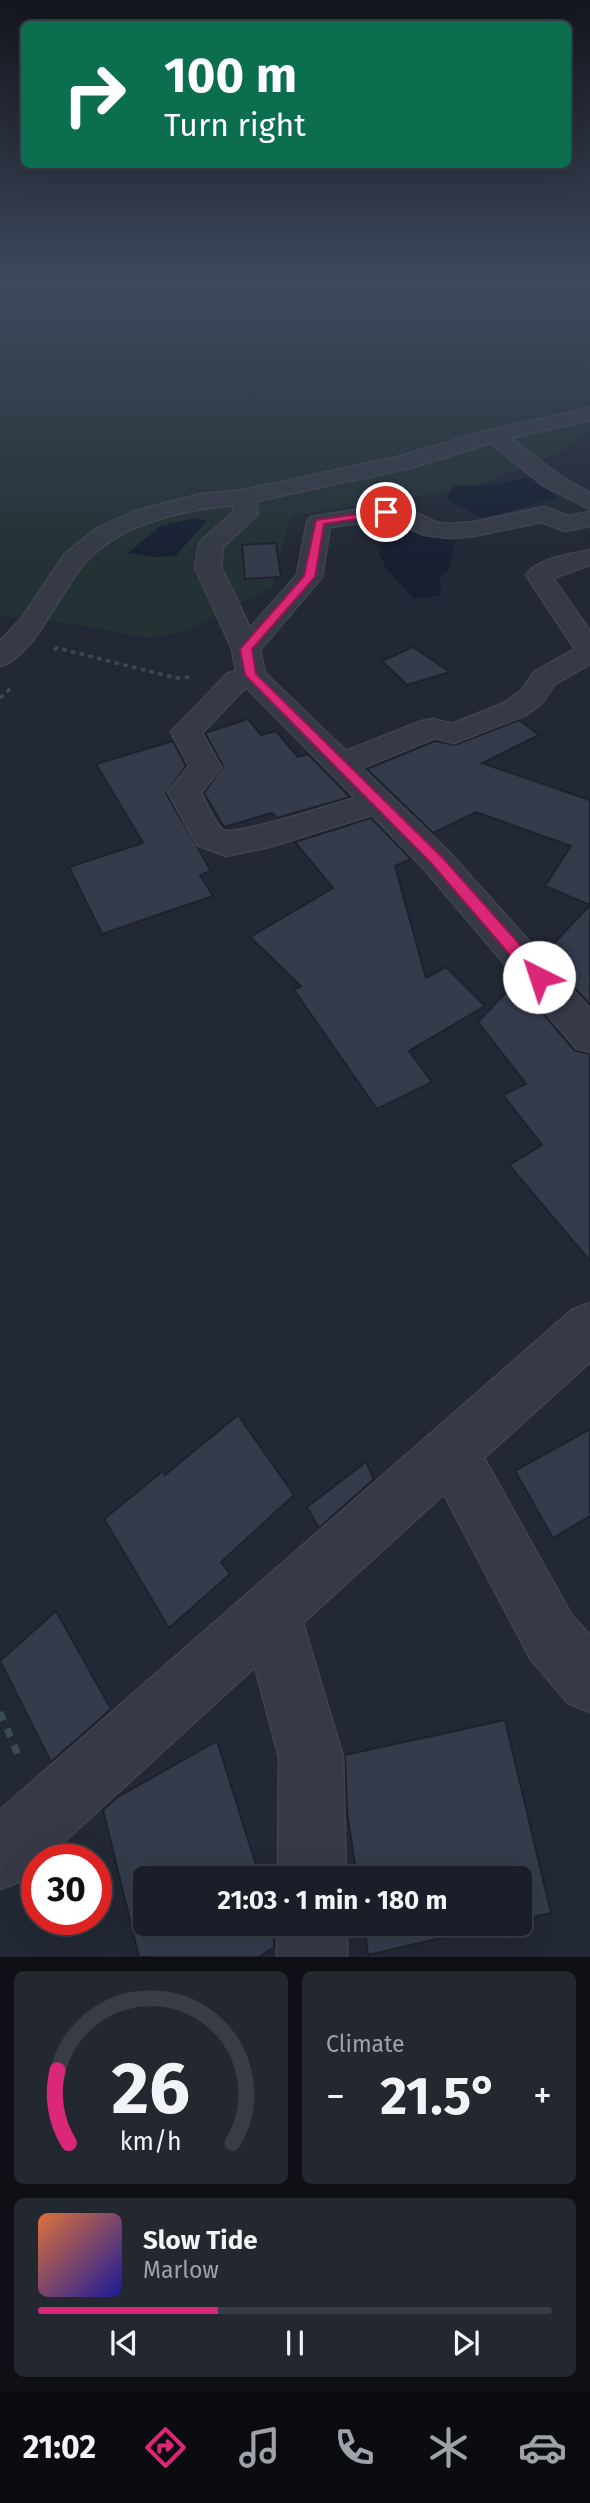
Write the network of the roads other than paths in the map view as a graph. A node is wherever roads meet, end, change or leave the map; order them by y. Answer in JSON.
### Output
{"nodes":[{"id":1,"x":590,"y":414,"type":"edge"},
{"id":2,"x":494,"y":435,"type":"junction"},
{"id":3,"x":244,"y":497,"type":"junction"},
{"id":4,"x":590,"y":502,"type":"edge"},
{"id":5,"x":590,"y":519,"type":"edge"},
{"id":6,"x":590,"y":557,"type":"edge"},
{"id":7,"x":590,"y":651,"type":"edge"},
{"id":8,"x":0,"y":658,"type":"edge"},
{"id":9,"x":245,"y":668,"type":"junction"},
{"id":10,"x":340,"y":765,"type":"junction"},
{"id":11,"x":378,"y":802,"type":"junction"},
{"id":12,"x":590,"y":1035,"type":"edge"},
{"id":13,"x":590,"y":1328,"type":"edge"},
{"id":14,"x":452,"y":1453,"type":"junction"},
{"id":15,"x":270,"y":1613,"type":"junction"},
{"id":16,"x":590,"y":1681,"type":"edge"},
{"id":17,"x":0,"y":1856,"type":"edge"},
{"id":18,"x":312,"y":1866,"type":"edge"},
{"id":19,"x":312,"y":1936,"type":"edge"},
{"id":20,"x":312,"y":1957,"type":"edge"}],
"edges":[{"from":1,"to":2,"type":"street"},
{"from":2,"to":3,"type":"street"},
{"from":2,"to":4,"type":"street"},
{"from":3,"to":8,"type":"street"},
{"from":3,"to":9,"type":"street"},
{"from":5,"to":9,"type":"street"},
{"from":6,"to":7,"type":"street"},
{"from":7,"to":10,"type":"street"},
{"from":9,"to":10,"type":"street"},
{"from":9,"to":11,"type":"street"},
{"from":10,"to":11,"type":"street"},
{"from":11,"to":12,"type":"street"},
{"from":13,"to":14,"type":"street"},
{"from":14,"to":15,"type":"street"},
{"from":14,"to":16,"type":"street"},
{"from":15,"to":17,"type":"street"},
{"from":15,"to":18,"type":"street"},
{"from":19,"to":20,"type":"street"}]}
